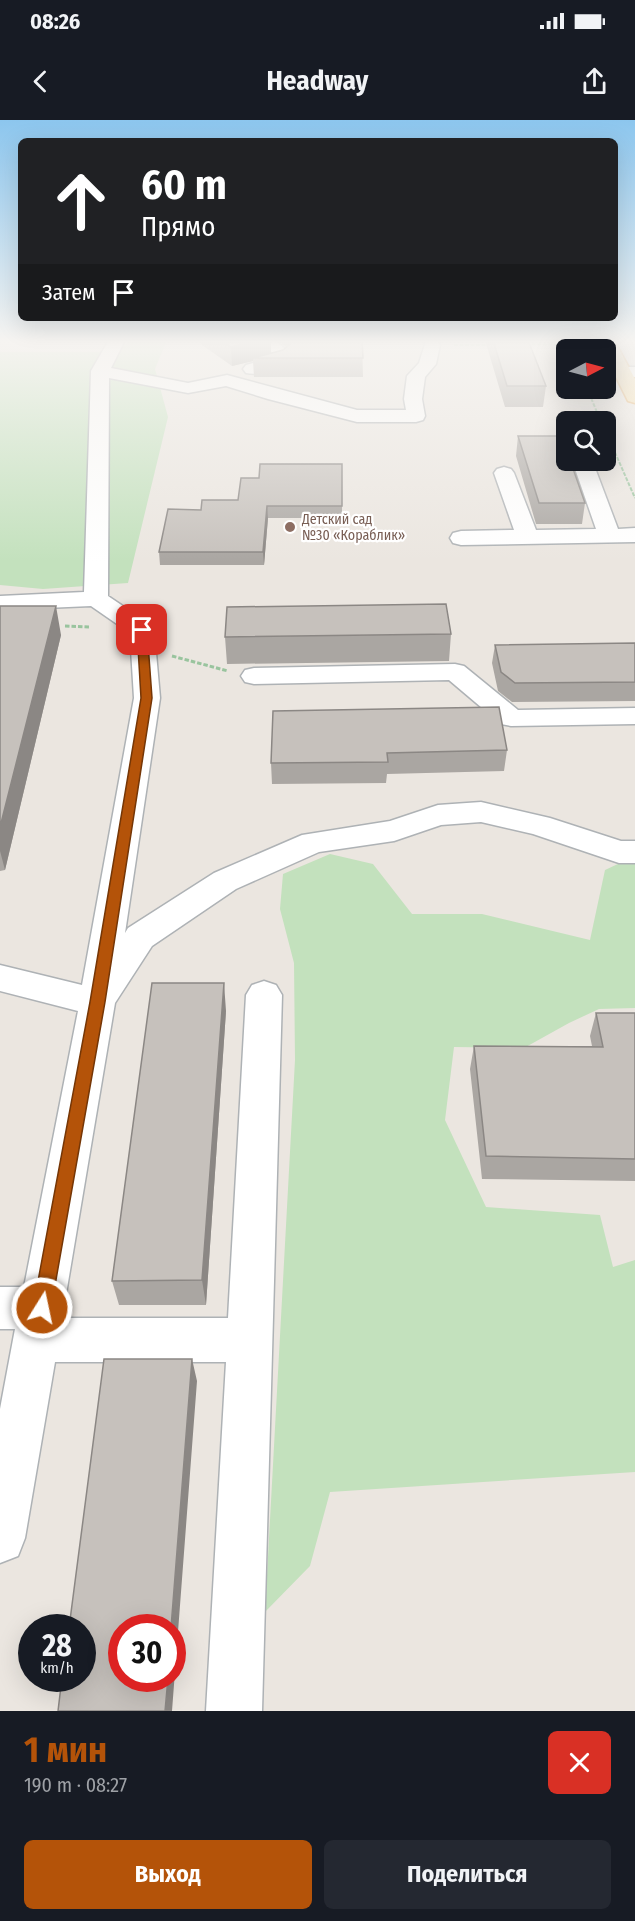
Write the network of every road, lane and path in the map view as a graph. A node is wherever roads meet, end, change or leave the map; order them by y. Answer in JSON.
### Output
{"nodes":[{"id":1,"x":99,"y":414,"type":"edge"},
{"id":2,"x":350,"y":414,"type":"edge"},
{"id":3,"x":416,"y":414,"type":"edge"},
{"id":4,"x":616,"y":455,"type":"edge"},
{"id":5,"x":586,"y":471,"type":"edge"},
{"id":6,"x":504,"y":473,"type":"dead end"},
{"id":7,"x":629,"y":484,"type":"junction"},
{"id":8,"x":635,"y":484,"type":"edge"},
{"id":9,"x":635,"y":498,"type":"edge"},
{"id":10,"x":635,"y":535,"type":"edge"},
{"id":11,"x":610,"y":536,"type":"junction"},
{"id":12,"x":528,"y":537,"type":"junction"},
{"id":13,"x":461,"y":538,"type":"dead end"},
{"id":14,"x":96,"y":599,"type":"junction"},
{"id":15,"x":0,"y":603,"type":"edge"},
{"id":16,"x":254,"y":676,"type":"dead end"},
{"id":17,"x":635,"y":716,"type":"edge"},
{"id":18,"x":635,"y":852,"type":"edge"},
{"id":19,"x":0,"y":978,"type":"edge"},
{"id":20,"x":264,"y":995,"type":"dead end"},
{"id":21,"x":97,"y":1002,"type":"junction"},
{"id":22,"x":26,"y":1319,"type":"edge"},
{"id":23,"x":249,"y":1340,"type":"junction"},
{"id":24,"x":0,"y":1538,"type":"edge"},
{"id":25,"x":234,"y":1711,"type":"edge"}],
"edges":[{"from":1,"to":14,"type":"street"},
{"from":2,"to":3,"type":"street"},
{"from":4,"to":7,"type":"path"},
{"from":5,"to":11,"type":"street"},
{"from":6,"to":12,"type":"street"},
{"from":7,"to":8,"type":"path"},
{"from":7,"to":9,"type":"path"},
{"from":10,"to":11,"type":"street"},
{"from":11,"to":12,"type":"street"},
{"from":12,"to":13,"type":"street"},
{"from":14,"to":15,"type":"street"},
{"from":14,"to":21,"type":"street"},
{"from":16,"to":17,"type":"street"},
{"from":18,"to":21,"type":"street"},
{"from":19,"to":21,"type":"street"},
{"from":20,"to":23,"type":"street"},
{"from":21,"to":22,"type":"street"},
{"from":22,"to":23,"type":"street"},
{"from":22,"to":24,"type":"street"},
{"from":23,"to":25,"type":"street"}]}
